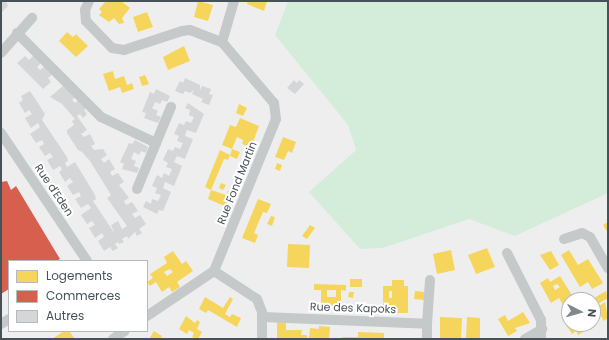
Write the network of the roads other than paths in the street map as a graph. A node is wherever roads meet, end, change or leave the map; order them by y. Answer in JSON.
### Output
{"nodes":[{"id":1,"x":89,"y":1,"type":"edge"},
{"id":2,"x":234,"y":1,"type":"edge"},
{"id":3,"x":32,"y":18,"type":"dead end"},
{"id":4,"x":17,"y":33,"type":"junction"},
{"id":5,"x":222,"y":42,"type":"junction"},
{"id":6,"x":1,"y":53,"type":"edge"},
{"id":7,"x":171,"y":107,"type":"dead end"},
{"id":8,"x":1,"y":133,"type":"edge"},
{"id":9,"x":156,"y":144,"type":"junction"},
{"id":10,"x":137,"y":189,"type":"dead end"},
{"id":11,"x":564,"y":239,"type":"dead end"},
{"id":12,"x":507,"y":253,"type":"dead end"},
{"id":13,"x":86,"y":260,"type":"edge"},
{"id":14,"x":608,"y":268,"type":"edge"},
{"id":15,"x":214,"y":271,"type":"junction"},
{"id":16,"x":430,"y":280,"type":"dead end"},
{"id":17,"x":148,"y":315,"type":"edge"},
{"id":18,"x":263,"y":317,"type":"junction"},
{"id":19,"x":428,"y":324,"type":"junction"},
{"id":20,"x":124,"y":332,"type":"edge"},
{"id":21,"x":542,"y":334,"type":"edge"},
{"id":22,"x":113,"y":339,"type":"edge"},
{"id":23,"x":262,"y":339,"type":"edge"},
{"id":24,"x":427,"y":339,"type":"edge"},
{"id":25,"x":525,"y":339,"type":"edge"}],
"edges":[{"from":1,"to":5,"type":"street"},
{"from":2,"to":5,"type":"street"},
{"from":3,"to":4,"type":"street"},
{"from":4,"to":6,"type":"street"},
{"from":4,"to":9,"type":"street"},
{"from":5,"to":15,"type":"street","name":"Rue Fond Martin"},
{"from":7,"to":9,"type":"street"},
{"from":8,"to":13,"type":"street","name":"Rue d'Eden"},
{"from":9,"to":10,"type":"street"},
{"from":11,"to":14,"type":"street"},
{"from":12,"to":21,"type":"street"},
{"from":15,"to":17,"type":"street"},
{"from":15,"to":18,"type":"street"},
{"from":16,"to":19,"type":"street"},
{"from":18,"to":19,"type":"street","name":"Rue des Kapoks"},
{"from":18,"to":23,"type":"street"},
{"from":19,"to":24,"type":"street"},
{"from":20,"to":22,"type":"street"},
{"from":21,"to":25,"type":"street"}]}
